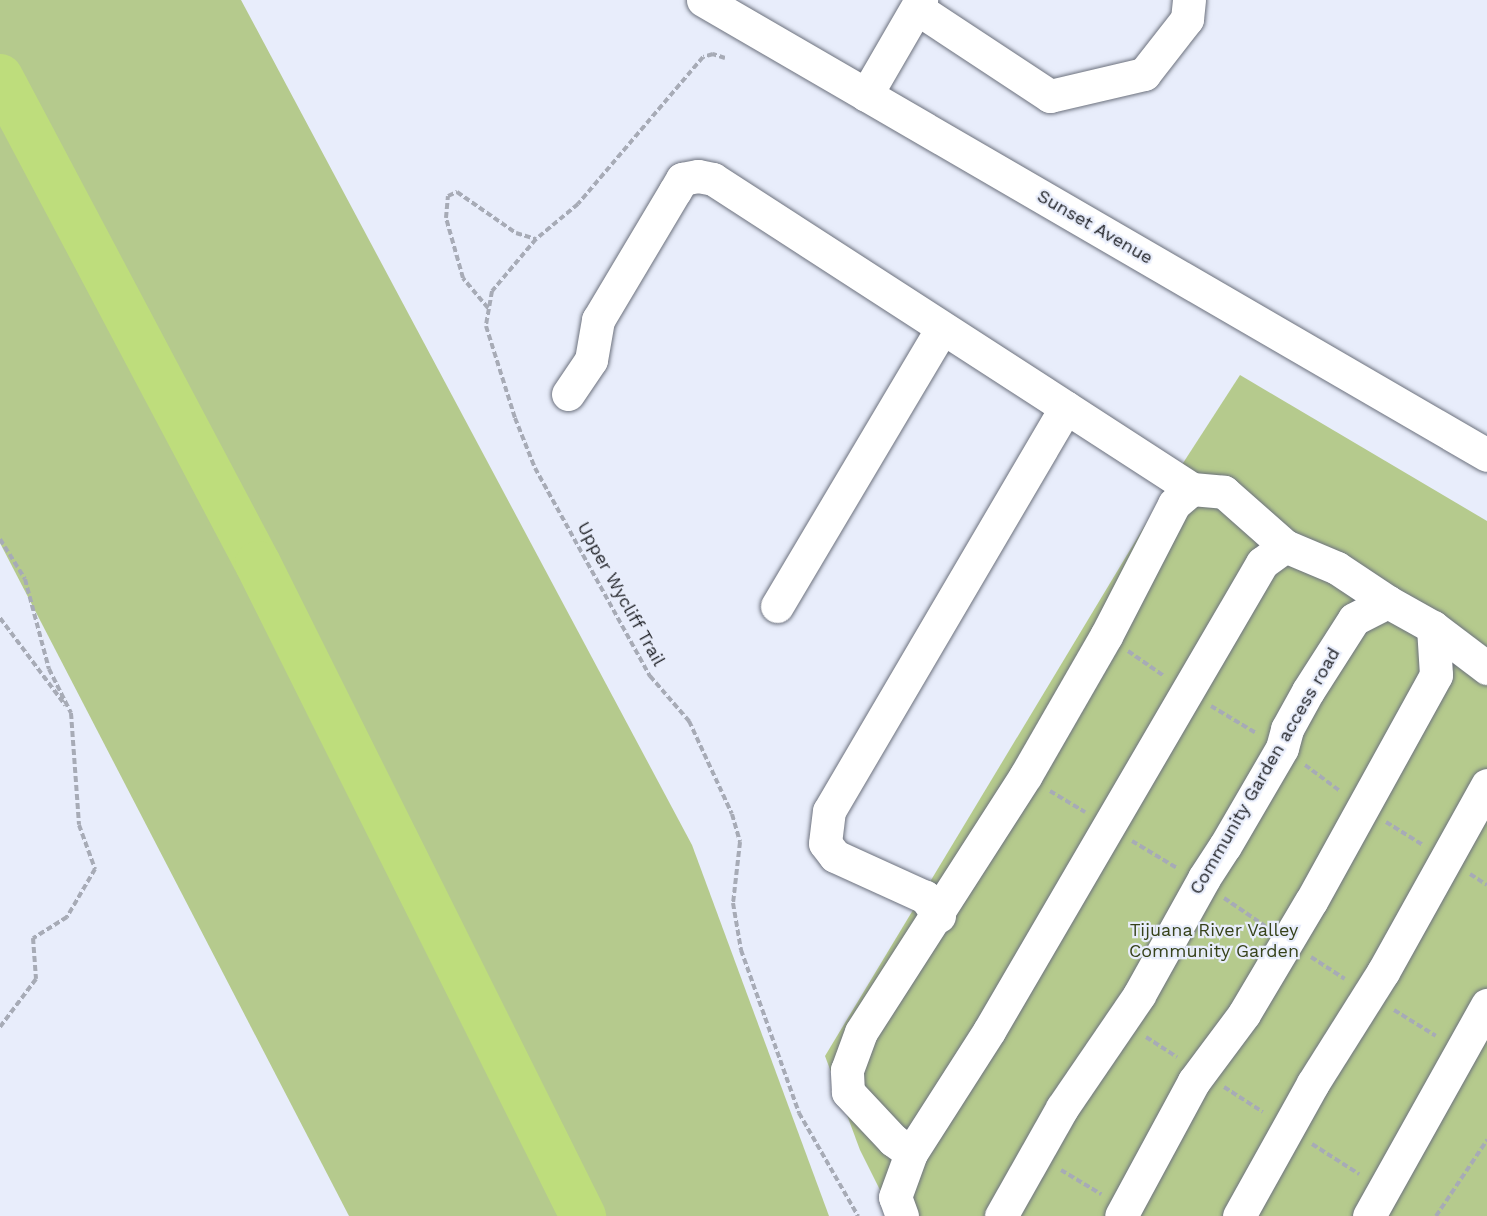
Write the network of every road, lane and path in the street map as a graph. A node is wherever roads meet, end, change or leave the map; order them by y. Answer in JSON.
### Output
{"nodes":[{"id":1,"x":703,"y":0,"type":"edge"},
{"id":2,"x":1189,"y":0,"type":"edge"},
{"id":3,"x":920,"y":4,"type":"edge"},
{"id":4,"x":725,"y":58,"type":"dead end"},
{"id":5,"x":866,"y":95,"type":"junction"},
{"id":6,"x":537,"y":239,"type":"junction"},
{"id":7,"x":488,"y":308,"type":"junction"},
{"id":8,"x":942,"y":327,"type":"junction"},
{"id":9,"x":568,"y":394,"type":"dead end"},
{"id":10,"x":1066,"y":407,"type":"junction"},
{"id":11,"x":1487,"y":455,"type":"edge"},
{"id":12,"x":1192,"y":489,"type":"junction"},
{"id":13,"x":0,"y":539,"type":"edge"},
{"id":14,"x":1285,"y":546,"type":"junction"},
{"id":15,"x":1388,"y":602,"type":"junction"},
{"id":16,"x":777,"y":606,"type":"dead end"},
{"id":17,"x":0,"y":618,"type":"edge"},
{"id":18,"x":1433,"y":627,"type":"junction"},
{"id":19,"x":1487,"y":668,"type":"edge"},
{"id":20,"x":70,"y":713,"type":"junction"},
{"id":21,"x":1026,"y":775,"type":"junction"},
{"id":22,"x":1487,"y":785,"type":"edge"},
{"id":23,"x":1108,"y":826,"type":"junction"},
{"id":24,"x":1201,"y":882,"type":"junction"},
{"id":25,"x":939,"y":916,"type":"junction"},
{"id":26,"x":1287,"y":941,"type":"junction"},
{"id":27,"x":1369,"y":994,"type":"junction"},
{"id":28,"x":1487,"y":1005,"type":"edge"},
{"id":29,"x":1121,"y":1021,"type":"junction"},
{"id":30,"x":0,"y":1027,"type":"edge"},
{"id":31,"x":1462,"y":1053,"type":"junction"},
{"id":32,"x":1200,"y":1072,"type":"junction"},
{"id":33,"x":1288,"y":1128,"type":"junction"},
{"id":34,"x":1487,"y":1140,"type":"edge"},
{"id":35,"x":911,"y":1153,"type":"junction"},
{"id":36,"x":1035,"y":1154,"type":"junction"},
{"id":37,"x":1377,"y":1203,"type":"edge"},
{"id":38,"x":1123,"y":1212,"type":"edge"},
{"id":39,"x":858,"y":1216,"type":"edge"},
{"id":40,"x":902,"y":1216,"type":"edge"},
{"id":41,"x":1001,"y":1216,"type":"edge"},
{"id":42,"x":1239,"y":1216,"type":"edge"},
{"id":43,"x":1436,"y":1216,"type":"edge"}],
"edges":[{"from":1,"to":5,"type":"street","name":"Sunset Avenue"},
{"from":2,"to":3,"type":"street"},
{"from":3,"to":5,"type":"street"},
{"from":4,"to":6,"type":"path","name":"Upper Wycliff Trail"},
{"from":5,"to":11,"type":"street","name":"Sunset Avenue"},
{"from":6,"to":7,"type":"path","name":"Upper Wycliff Trail"},
{"from":6,"to":7,"type":"path"},
{"from":7,"to":39,"type":"path","name":"Upper Wycliff Trail"},
{"from":8,"to":9,"type":"street"},
{"from":8,"to":10,"type":"street"},
{"from":8,"to":16,"type":"street"},
{"from":10,"to":12,"type":"street"},
{"from":10,"to":25,"type":"street"},
{"from":12,"to":14,"type":"street"},
{"from":12,"to":21,"type":"street"},
{"from":13,"to":20,"type":"path"},
{"from":14,"to":15,"type":"street"},
{"from":14,"to":23,"type":"street"},
{"from":15,"to":18,"type":"street"},
{"from":15,"to":24,"type":"street","name":"Community Garden access road"},
{"from":17,"to":20,"type":"path"},
{"from":18,"to":19,"type":"street"},
{"from":18,"to":26,"type":"street"},
{"from":20,"to":30,"type":"path"},
{"from":21,"to":23,"type":"path"},
{"from":21,"to":25,"type":"street"},
{"from":22,"to":27,"type":"street"},
{"from":23,"to":24,"type":"path"},
{"from":23,"to":35,"type":"street"},
{"from":24,"to":26,"type":"path"},
{"from":24,"to":29,"type":"street","name":"Community Garden access road"},
{"from":25,"to":35,"type":"street"},
{"from":26,"to":27,"type":"path"},
{"from":26,"to":32,"type":"street"},
{"from":27,"to":31,"type":"path"},
{"from":27,"to":33,"type":"street"},
{"from":28,"to":31,"type":"street"},
{"from":29,"to":32,"type":"path"},
{"from":29,"to":36,"type":"street","name":"Community Garden access road"},
{"from":31,"to":37,"type":"street"},
{"from":32,"to":33,"type":"path"},
{"from":32,"to":38,"type":"street"},
{"from":33,"to":37,"type":"path"},
{"from":33,"to":42,"type":"street"},
{"from":34,"to":43,"type":"path"},
{"from":35,"to":40,"type":"street"},
{"from":36,"to":38,"type":"path"},
{"from":36,"to":41,"type":"street","name":"Community Garden access road"}]}
